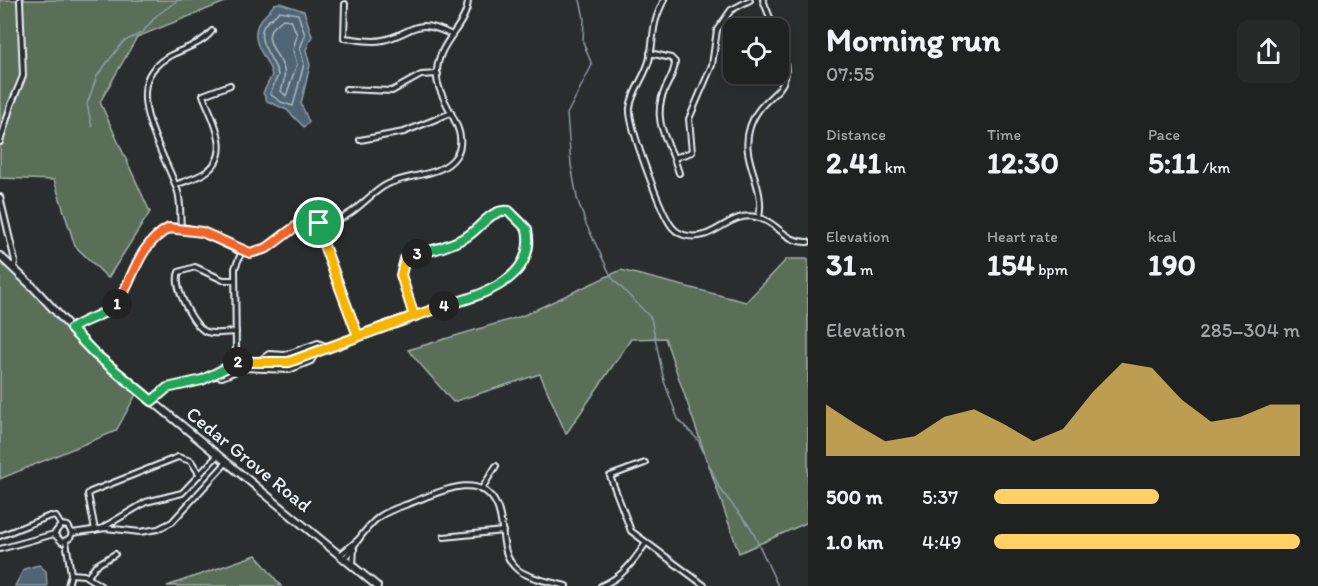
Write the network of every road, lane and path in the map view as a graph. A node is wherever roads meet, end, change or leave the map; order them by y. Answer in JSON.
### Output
{"nodes":[{"id":1,"x":20,"y":0,"type":"edge"},
{"id":2,"x":468,"y":0,"type":"edge"},
{"id":3,"x":664,"y":0,"type":"edge"},
{"id":4,"x":750,"y":0,"type":"edge"},
{"id":5,"x":763,"y":0,"type":"edge"},
{"id":6,"x":345,"y":4,"type":"dead end"},
{"id":7,"x":770,"y":18,"type":"edge"},
{"id":8,"x":212,"y":31,"type":"dead end"},
{"id":9,"x":450,"y":34,"type":"junction"},
{"id":10,"x":650,"y":53,"type":"junction"},
{"id":11,"x":438,"y":74,"type":"junction"},
{"id":12,"x":783,"y":84,"type":"edge"},
{"id":13,"x":230,"y":85,"type":"dead end"},
{"id":14,"x":346,"y":89,"type":"dead end"},
{"id":15,"x":451,"y":113,"type":"junction"},
{"id":16,"x":360,"y":140,"type":"dead end"},
{"id":17,"x":0,"y":142,"type":"edge"},
{"id":18,"x":674,"y":158,"type":"junction"},
{"id":19,"x":679,"y":173,"type":"dead end"},
{"id":20,"x":175,"y":185,"type":"junction"},
{"id":21,"x":0,"y":197,"type":"edge"},
{"id":22,"x":759,"y":217,"type":"junction"},
{"id":23,"x":319,"y":223,"type":"junction"},
{"id":24,"x":181,"y":228,"type":"junction"},
{"id":25,"x":808,"y":242,"type":"edge"},
{"id":26,"x":242,"y":251,"type":"junction"},
{"id":27,"x":0,"y":256,"type":"edge"},
{"id":28,"x":14,"y":268,"type":"junction"},
{"id":29,"x":235,"y":280,"type":"junction"},
{"id":30,"x":414,"y":316,"type":"junction"},
{"id":31,"x":71,"y":329,"type":"junction"},
{"id":32,"x":236,"y":332,"type":"junction"},
{"id":33,"x":358,"y":336,"type":"junction"},
{"id":34,"x":328,"y":347,"type":"junction"},
{"id":35,"x":316,"y":352,"type":"junction"},
{"id":36,"x":258,"y":361,"type":"junction"},
{"id":37,"x":240,"y":362,"type":"junction"},
{"id":38,"x":212,"y":375,"type":"junction"},
{"id":39,"x":152,"y":401,"type":"junction"},
{"id":40,"x":218,"y":456,"type":"junction"},
{"id":41,"x":226,"y":463,"type":"junction"},
{"id":42,"x":645,"y":463,"type":"dead end"},
{"id":43,"x":496,"y":466,"type":"dead end"},
{"id":44,"x":201,"y":475,"type":"junction"},
{"id":45,"x":481,"y":490,"type":"junction"},
{"id":46,"x":127,"y":514,"type":"junction"},
{"id":47,"x":61,"y":525,"type":"junction"},
{"id":48,"x":97,"y":529,"type":"junction"},
{"id":49,"x":130,"y":530,"type":"junction"},
{"id":50,"x":503,"y":531,"type":"junction"},
{"id":51,"x":72,"y":533,"type":"junction"},
{"id":52,"x":54,"y":534,"type":"junction"},
{"id":53,"x":0,"y":536,"type":"edge"},
{"id":54,"x":444,"y":537,"type":"dead end"},
{"id":55,"x":66,"y":541,"type":"junction"},
{"id":56,"x":646,"y":543,"type":"junction"},
{"id":57,"x":352,"y":547,"type":"junction"},
{"id":58,"x":0,"y":549,"type":"edge"},
{"id":59,"x":332,"y":549,"type":"junction"},
{"id":60,"x":115,"y":554,"type":"dead end"},
{"id":61,"x":342,"y":557,"type":"junction"},
{"id":62,"x":353,"y":566,"type":"junction"},
{"id":63,"x":71,"y":574,"type":"junction"},
{"id":64,"x":88,"y":577,"type":"junction"},
{"id":65,"x":68,"y":586,"type":"edge"},
{"id":66,"x":101,"y":586,"type":"edge"},
{"id":67,"x":377,"y":586,"type":"edge"},
{"id":68,"x":566,"y":586,"type":"edge"},
{"id":69,"x":601,"y":586,"type":"edge"},
{"id":70,"x":705,"y":586,"type":"edge"}],
"edges":[{"from":1,"to":17,"type":"street"},
{"from":2,"to":9,"type":"street"},
{"from":3,"to":10,"type":"street"},
{"from":4,"to":18,"type":"street"},
{"from":5,"to":7,"type":"street"},
{"from":6,"to":9,"type":"street"},
{"from":8,"to":20,"type":"street"},
{"from":9,"to":11,"type":"street"},
{"from":10,"to":18,"type":"street"},
{"from":10,"to":22,"type":"street"},
{"from":11,"to":14,"type":"street"},
{"from":11,"to":15,"type":"street"},
{"from":12,"to":22,"type":"street"},
{"from":13,"to":20,"type":"street"},
{"from":15,"to":16,"type":"street"},
{"from":15,"to":23,"type":"street"},
{"from":18,"to":19,"type":"street"},
{"from":20,"to":24,"type":"street"},
{"from":21,"to":28,"type":"street"},
{"from":22,"to":25,"type":"street"},
{"from":23,"to":26,"type":"street"},
{"from":23,"to":33,"type":"street"},
{"from":24,"to":26,"type":"street"},
{"from":24,"to":31,"type":"street"},
{"from":26,"to":29,"type":"street"},
{"from":27,"to":28,"type":"main road","name":"Cedar Grove Road"},
{"from":28,"to":31,"type":"main road","name":"Cedar Grove Road"},
{"from":29,"to":32,"type":"street"},
{"from":29,"to":32,"type":"street"},
{"from":30,"to":30,"type":"street"},
{"from":30,"to":33,"type":"street"},
{"from":31,"to":39,"type":"main road","name":"Cedar Grove Road"},
{"from":32,"to":37,"type":"street"},
{"from":33,"to":34,"type":"street"},
{"from":34,"to":35,"type":"street"},
{"from":34,"to":36,"type":"street"},
{"from":35,"to":36,"type":"street"},
{"from":35,"to":38,"type":"street"},
{"from":36,"to":37,"type":"street"},
{"from":37,"to":38,"type":"street"},
{"from":38,"to":39,"type":"street"},
{"from":39,"to":40,"type":"main road","name":"Cedar Grove Road"},
{"from":40,"to":41,"type":"main road","name":"Cedar Grove Road"},
{"from":40,"to":44,"type":"street"},
{"from":41,"to":49,"type":"street"},
{"from":41,"to":59,"type":"main road","name":"Cedar Grove Road"},
{"from":42,"to":56,"type":"street"},
{"from":43,"to":45,"type":"street"},
{"from":44,"to":46,"type":"street"},
{"from":44,"to":48,"type":"street"},
{"from":45,"to":50,"type":"street"},
{"from":45,"to":57,"type":"street"},
{"from":46,"to":48,"type":"street"},
{"from":46,"to":49,"type":"street"},
{"from":47,"to":51,"type":"street"},
{"from":47,"to":52,"type":"street"},
{"from":47,"to":53,"type":"street"},
{"from":48,"to":49,"type":"street"},
{"from":48,"to":51,"type":"street"},
{"from":50,"to":54,"type":"street"},
{"from":50,"to":68,"type":"street"},
{"from":51,"to":55,"type":"street"},
{"from":52,"to":55,"type":"street"},
{"from":52,"to":58,"type":"street"},
{"from":55,"to":63,"type":"street"},
{"from":56,"to":69,"type":"street"},
{"from":56,"to":70,"type":"street"},
{"from":57,"to":59,"type":"street"},
{"from":57,"to":61,"type":"street"},
{"from":57,"to":62,"type":"street"},
{"from":59,"to":61,"type":"main road","name":"Cedar Grove Road"},
{"from":60,"to":64,"type":"street"},
{"from":61,"to":62,"type":"main road","name":"Cedar Grove Road"},
{"from":62,"to":67,"type":"main road","name":"Cedar Grove Road"},
{"from":63,"to":64,"type":"street"},
{"from":63,"to":65,"type":"street"},
{"from":64,"to":66,"type":"street"}]}
